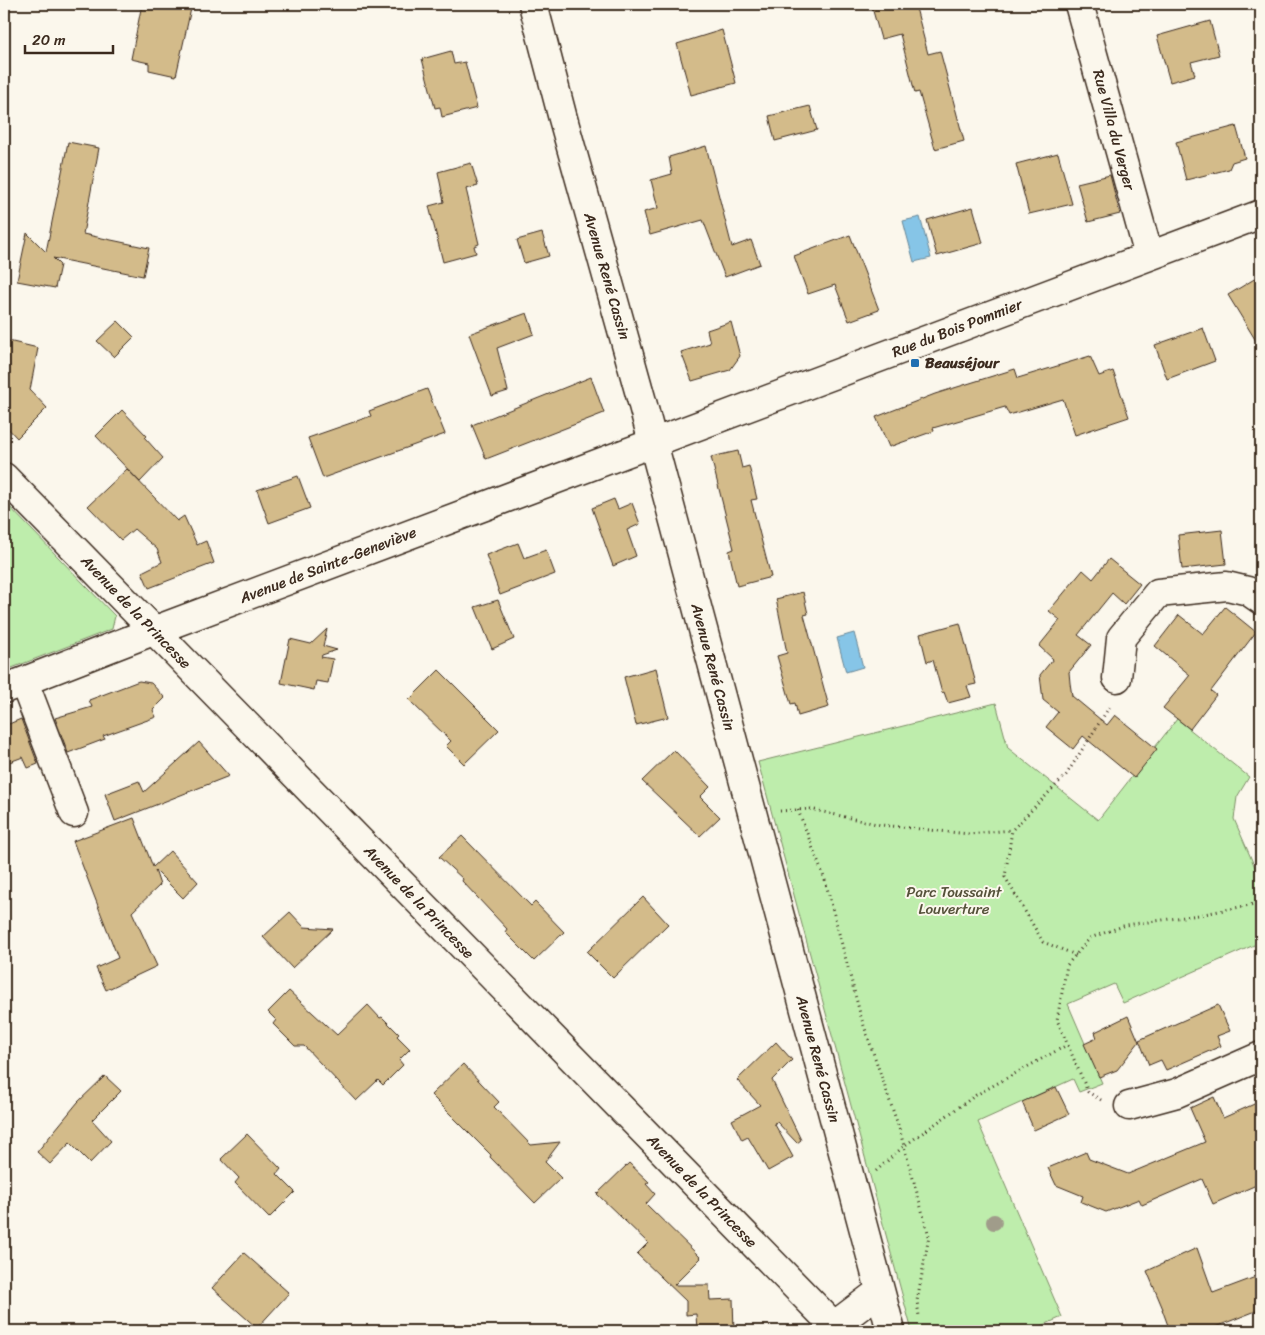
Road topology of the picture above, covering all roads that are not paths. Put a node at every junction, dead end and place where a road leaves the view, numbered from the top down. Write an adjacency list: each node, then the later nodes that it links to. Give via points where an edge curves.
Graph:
1 (533, 4): 5 (street, Avenue René Cassin)
2 (1079, 4): 4 (street, Rue Villa du Verger)
3 (1261, 214): 4 (street, Rue du Bois Pommier)
4 (1148, 256): 5 (street, Rue du Bois Pommier)
5 (653, 443): 8 (street, Avenue de Sainte-Geneviève); 14 (street, Avenue René Cassin)
6 (4, 477): 8 (street, Avenue de la Princesse)
7 (1261, 600): 9 (street, via 1248,591 1227,586 1158,593 1121,638)
8 (153, 631): 10 (street, Avenue de Sainte-Geneviève); 15 (street, Avenue de la Princesse)
9 (1117, 678)
10 (14, 685): 11 (street)
11 (74, 813)
12 (1261, 1056): 13 (street, via 1177,1093)
13 (1129, 1106)
14 (880, 1291): 15 (street); 16 (street, Avenue René Cassin)
15 (833, 1330)
16 (891, 1331)

